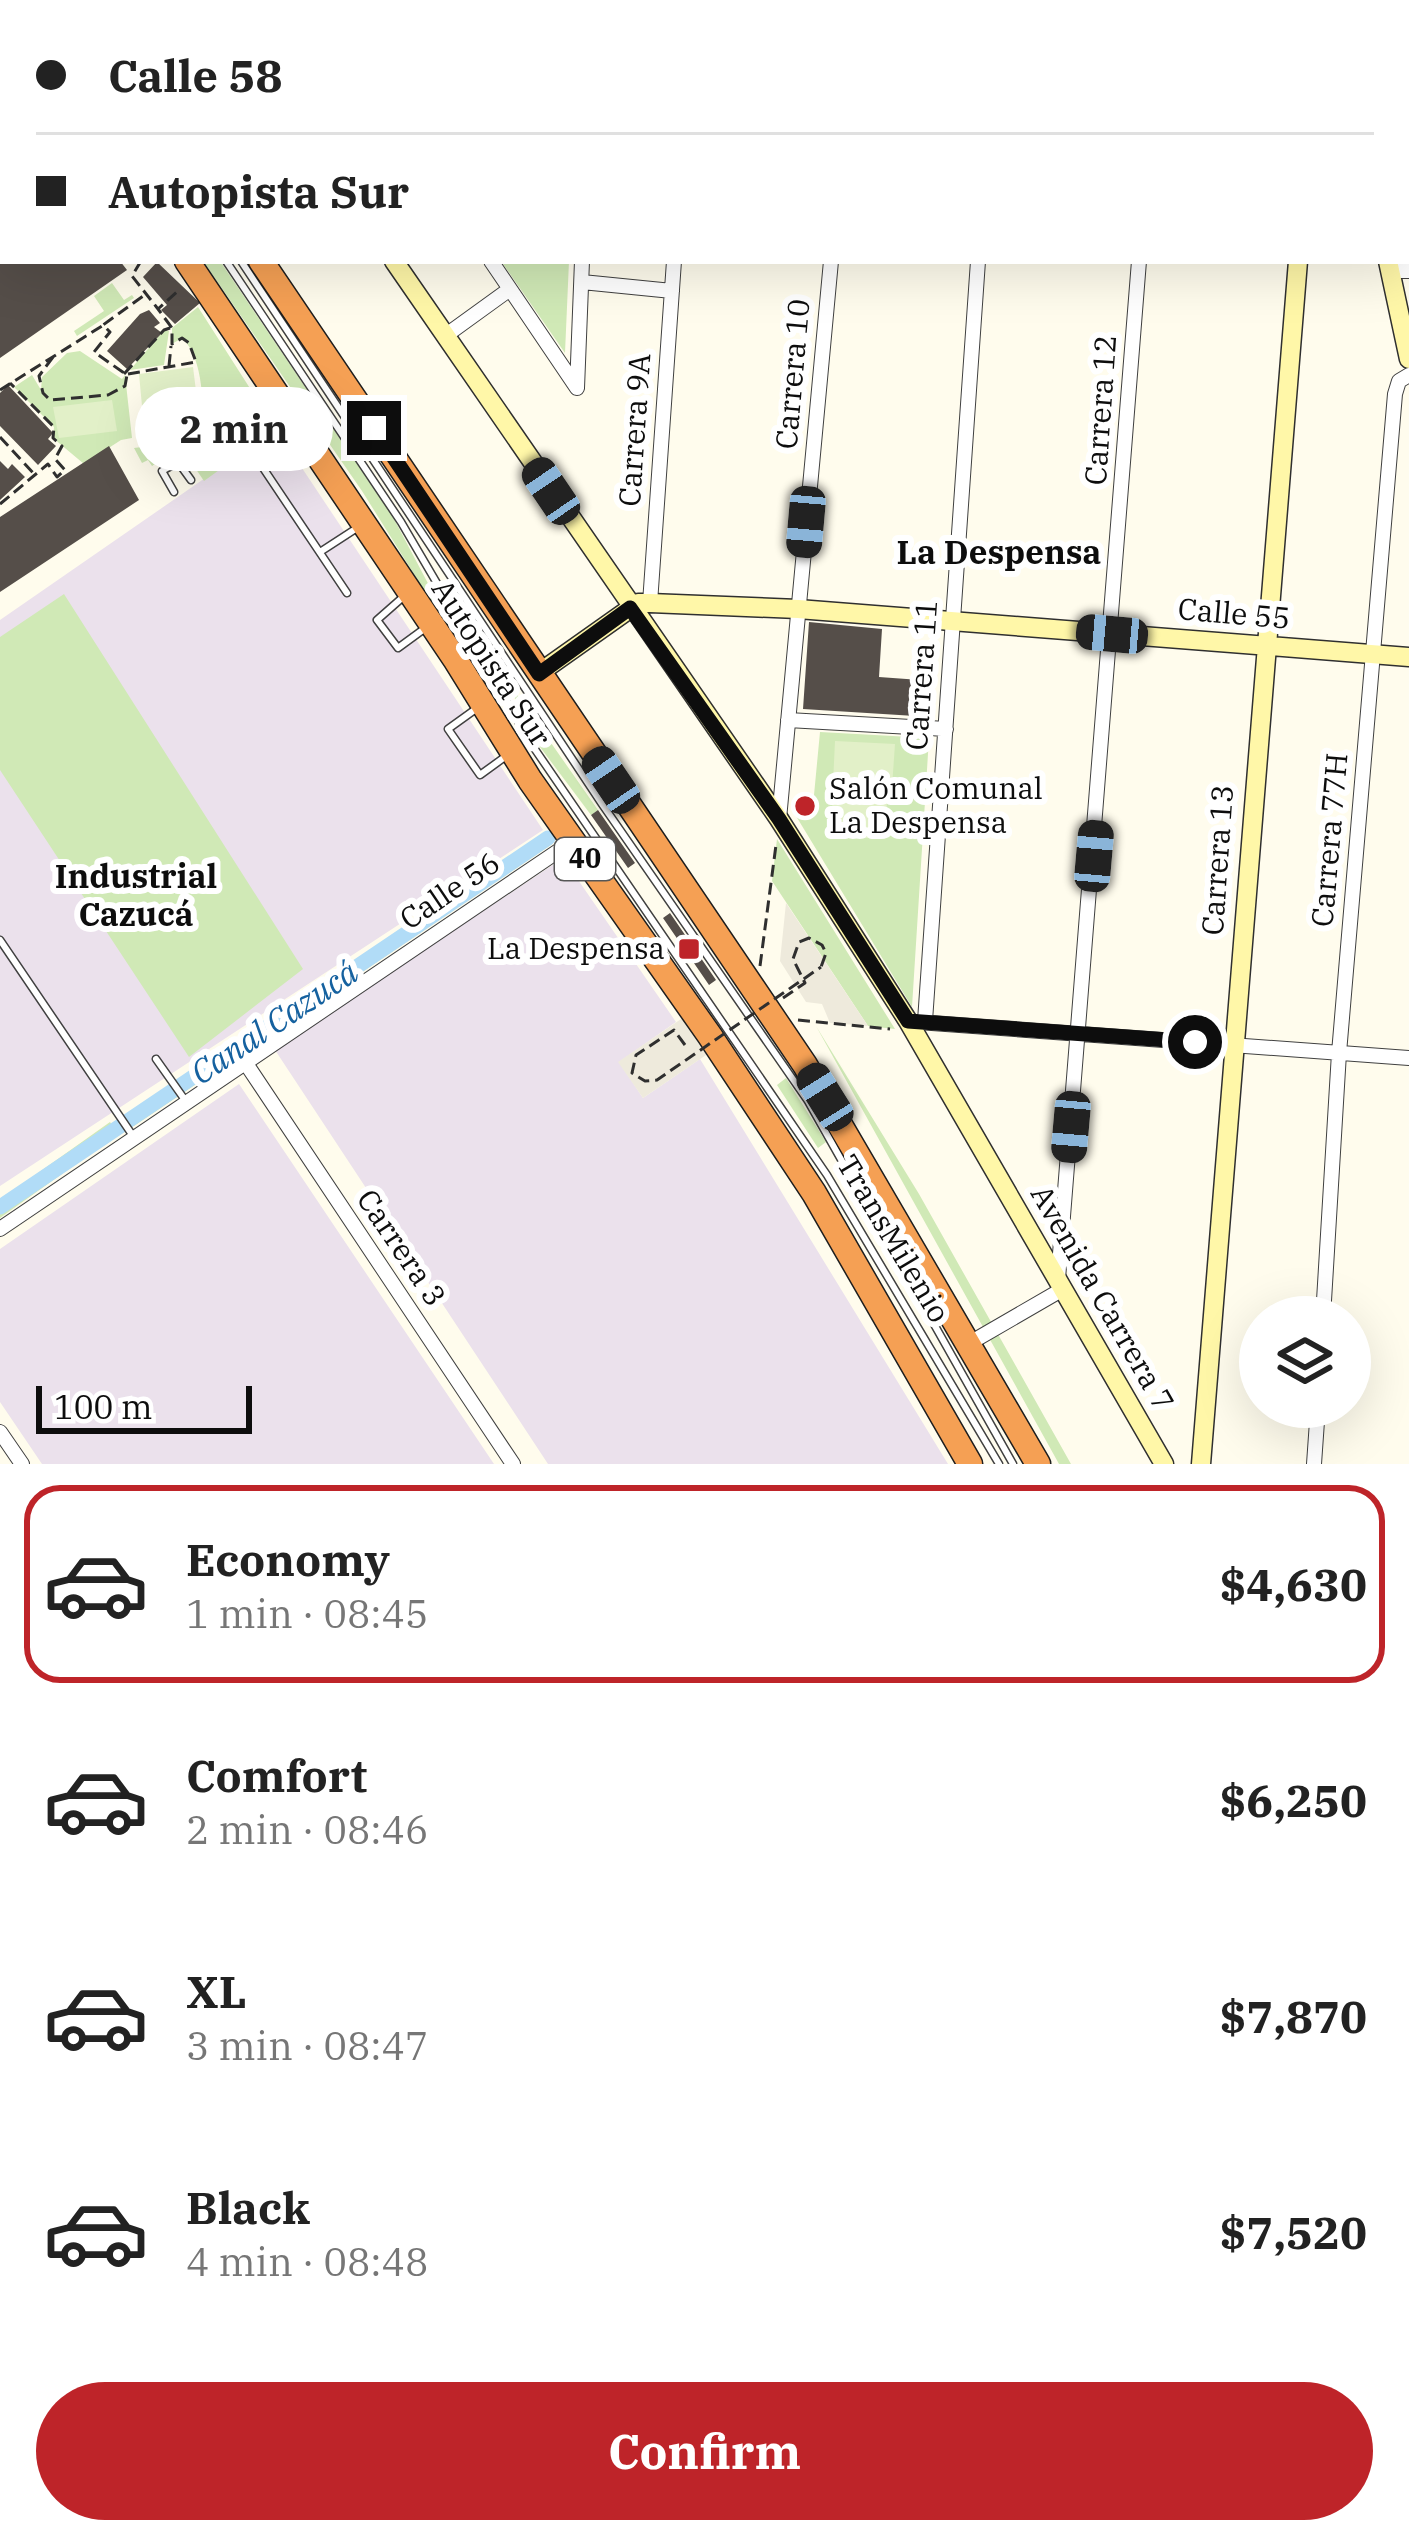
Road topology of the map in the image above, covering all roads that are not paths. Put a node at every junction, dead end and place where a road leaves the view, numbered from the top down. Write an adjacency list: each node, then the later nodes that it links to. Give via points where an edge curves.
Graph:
1 (189, 264): 20 (highway, Autopista Sur / 40)
2 (228, 264): 62 (lane, TransMilenio, via 401,522 532,745 827,1175)
3 (243, 264): 63 (lane, TransMilenio, via 808,1101)
4 (263, 264): 36 (highway, Autopista Sur / 40)
5 (396, 264): 17 (street, Avenida Carrera 7)
6 (493, 264): 15 (street)
7 (583, 264): 14 (street)
8 (674, 264): 16 (street, Carrera 9A)
9 (830, 264): 29 (street, Carrera 10)
10 (979, 264): 30 (street, Carrera 11)
11 (1139, 264): 32 (street, Carrera 12)
12 (1298, 264): 33 (street, Carrera 13)
13 (1395, 268): 18 (street)
14 (582, 282): 15 (street, via 577,388); 16 (street)
15 (510, 289): 17 (street)
16 (672, 291): 27 (street, Carrera 9A)
17 (445, 336): 28 (street, Avenida Carrera 7)
18 (1409, 359)
19 (1409, 375): 34 (street, Carrera 77H, via 1395,394)
20 (297, 424): 23 (highway, Autopista Sur / 40); 24 (lane, via 254,453)
21 (191, 480): 22 (lane, via 178,462 162,472)
22 (174, 491)
23 (364, 524): 24 (lane); 25 (highway, Autopista Sur / 40)
24 (320, 552): 26 (lane)
25 (410, 591): 31 (highway, Autopista Sur / 40); 31 (lane, via 377,620 398,648)
26 (347, 592)
27 (650, 602): 28 (street, Calle 55); 29 (street, Calle 55)
28 (630, 608): 36 (street, Calle 55); 41 (street, Avenida Carrera 7)
29 (798, 609): 30 (street, Calle 55); 38 (street, Carrera 10)
30 (953, 621): 32 (street, Calle 55); 39 (street, Carrera 11)
31 (431, 624): 37 (highway, Autopista Sur / 40)
32 (1112, 634): 33 (street, Calle 55); 45 (street, Carrera 12)
33 (1264, 646): 34 (street, Calle 55); 46 (street, Carrera 13)
34 (1372, 655): 35 (street, Calle 55); 47 (street, Carrera 77H)
35 (1409, 658)
36 (539, 674): 56 (highway, Autopista Sur / 40, via 844,1130)
37 (482, 704): 40 (highway, Autopista Sur / 40); 40 (lane, via 448,729 480,775)
38 (788, 720): 39 (street); 41 (street, Carrera 10)
39 (946, 729): 44 (street, Carrera 11)
40 (512, 752): 42 (highway, Autopista Sur / 40)
41 (779, 819): 44 (street, Avenida Carrera 7)
42 (573, 841): 50 (street, Calle 56); 61 (highway, Autopista Sur / 40, via 814,1193)
43 (0, 940): 52 (lane)
44 (916, 1024): 45 (street); 54 (street, Avenida Carrera 7)
45 (1078, 1033): 46 (street); 54 (street, Carrera 12)
46 (1233, 1045): 47 (street); 66 (street, Carrera 13)
47 (1339, 1053): 48 (street); 55 (street, Carrera 77H)
48 (1409, 1058)
49 (156, 1059): 51 (lane)
50 (244, 1062): 51 (street, Calle 56); 60 (street, Carrera 3)
51 (184, 1098): 52 (street, Calle 56)
52 (130, 1133): 53 (street, Calle 56)
53 (0, 1229)
54 (1060, 1285): 56 (street); 65 (street, Avenida Carrera 7)
55 (1324, 1296)
56 (968, 1344): 64 (highway, Autopista Sur / 40)
57 (1317, 1428): 67 (street)
58 (0, 1432): 59 (street)
59 (22, 1464)
60 (513, 1464)
61 (970, 1464)
62 (999, 1464)
63 (1013, 1464)
64 (1038, 1464)
65 (1164, 1464)
66 (1201, 1464)
67 (1314, 1464)

